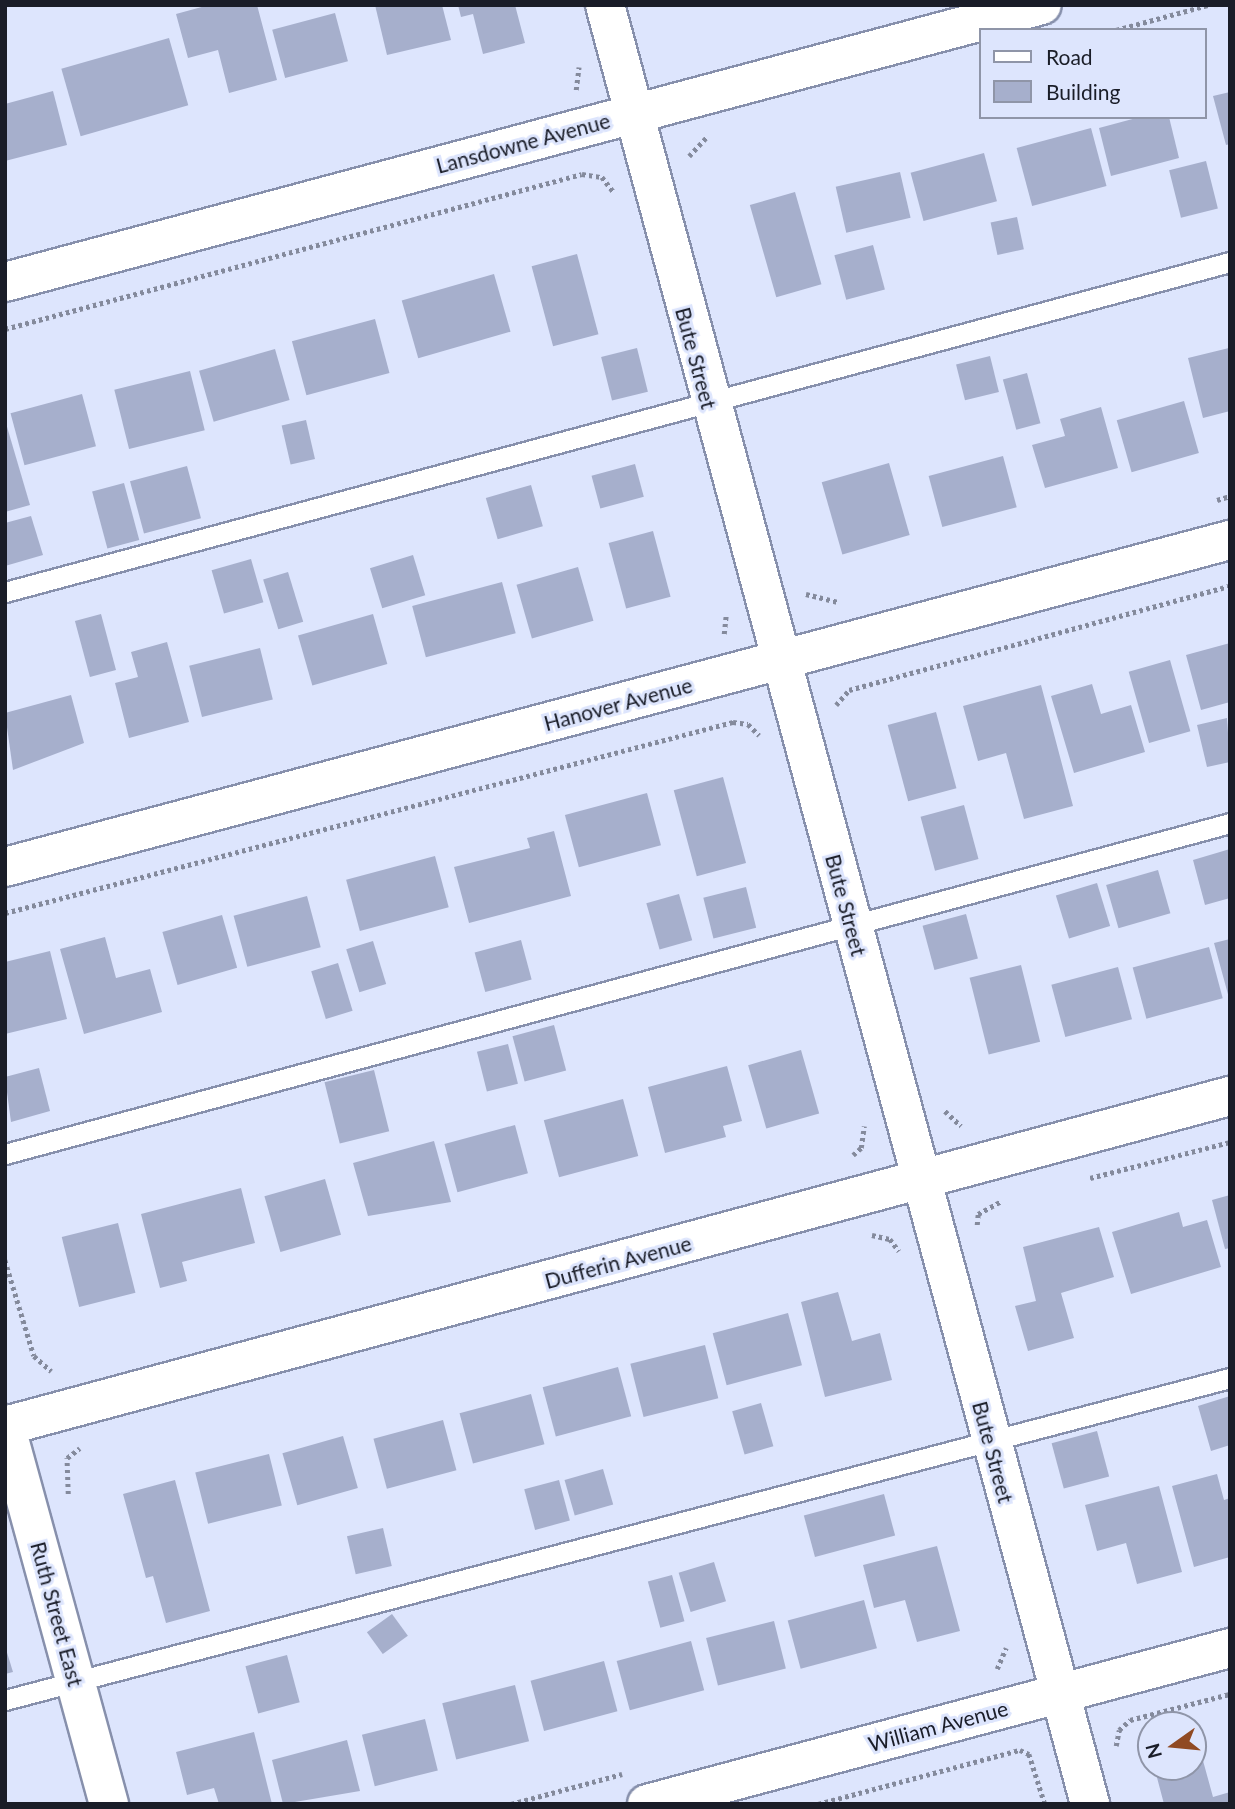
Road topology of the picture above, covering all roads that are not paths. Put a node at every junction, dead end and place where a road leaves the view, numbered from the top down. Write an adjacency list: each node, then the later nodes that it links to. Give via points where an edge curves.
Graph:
1 (605, 5): 3 (street, Bute Street)
2 (1042, 5): 3 (street, Lansdowne Avenue)
3 (633, 113): 5 (street, Lansdowne Avenue); 6 (street, Bute Street)
4 (1230, 262): 6 (lane)
5 (5, 282)
6 (707, 400): 8 (lane); 9 (street, Bute Street)
7 (1230, 540): 9 (street, Hanover Avenue)
8 (5, 592)
9 (778, 661): 11 (street, Hanover Avenue); 12 (street, Bute Street)
10 (1230, 823): 12 (lane)
11 (5, 867)
12 (851, 924): 14 (lane); 15 (street, Bute Street)
13 (1230, 1096): 15 (street, Dufferin Avenue)
14 (5, 1154)
15 (922, 1180): 17 (street, Dufferin Avenue); 18 (street, Bute Street)
16 (1230, 1378): 18 (lane)
17 (5, 1425): 20 (street, Ruth Street East)
18 (989, 1441): 20 (lane); 21 (street, Bute Street)
19 (1230, 1648): 21 (street, William Avenue)
20 (75, 1680): 22 (lane); 24 (street, Ruth Street East)
21 (1059, 1694): 23 (street, William Avenue); 25 (street, Bute Street)
22 (5, 1700)
23 (638, 1788)
24 (109, 1804)
25 (1090, 1804)

